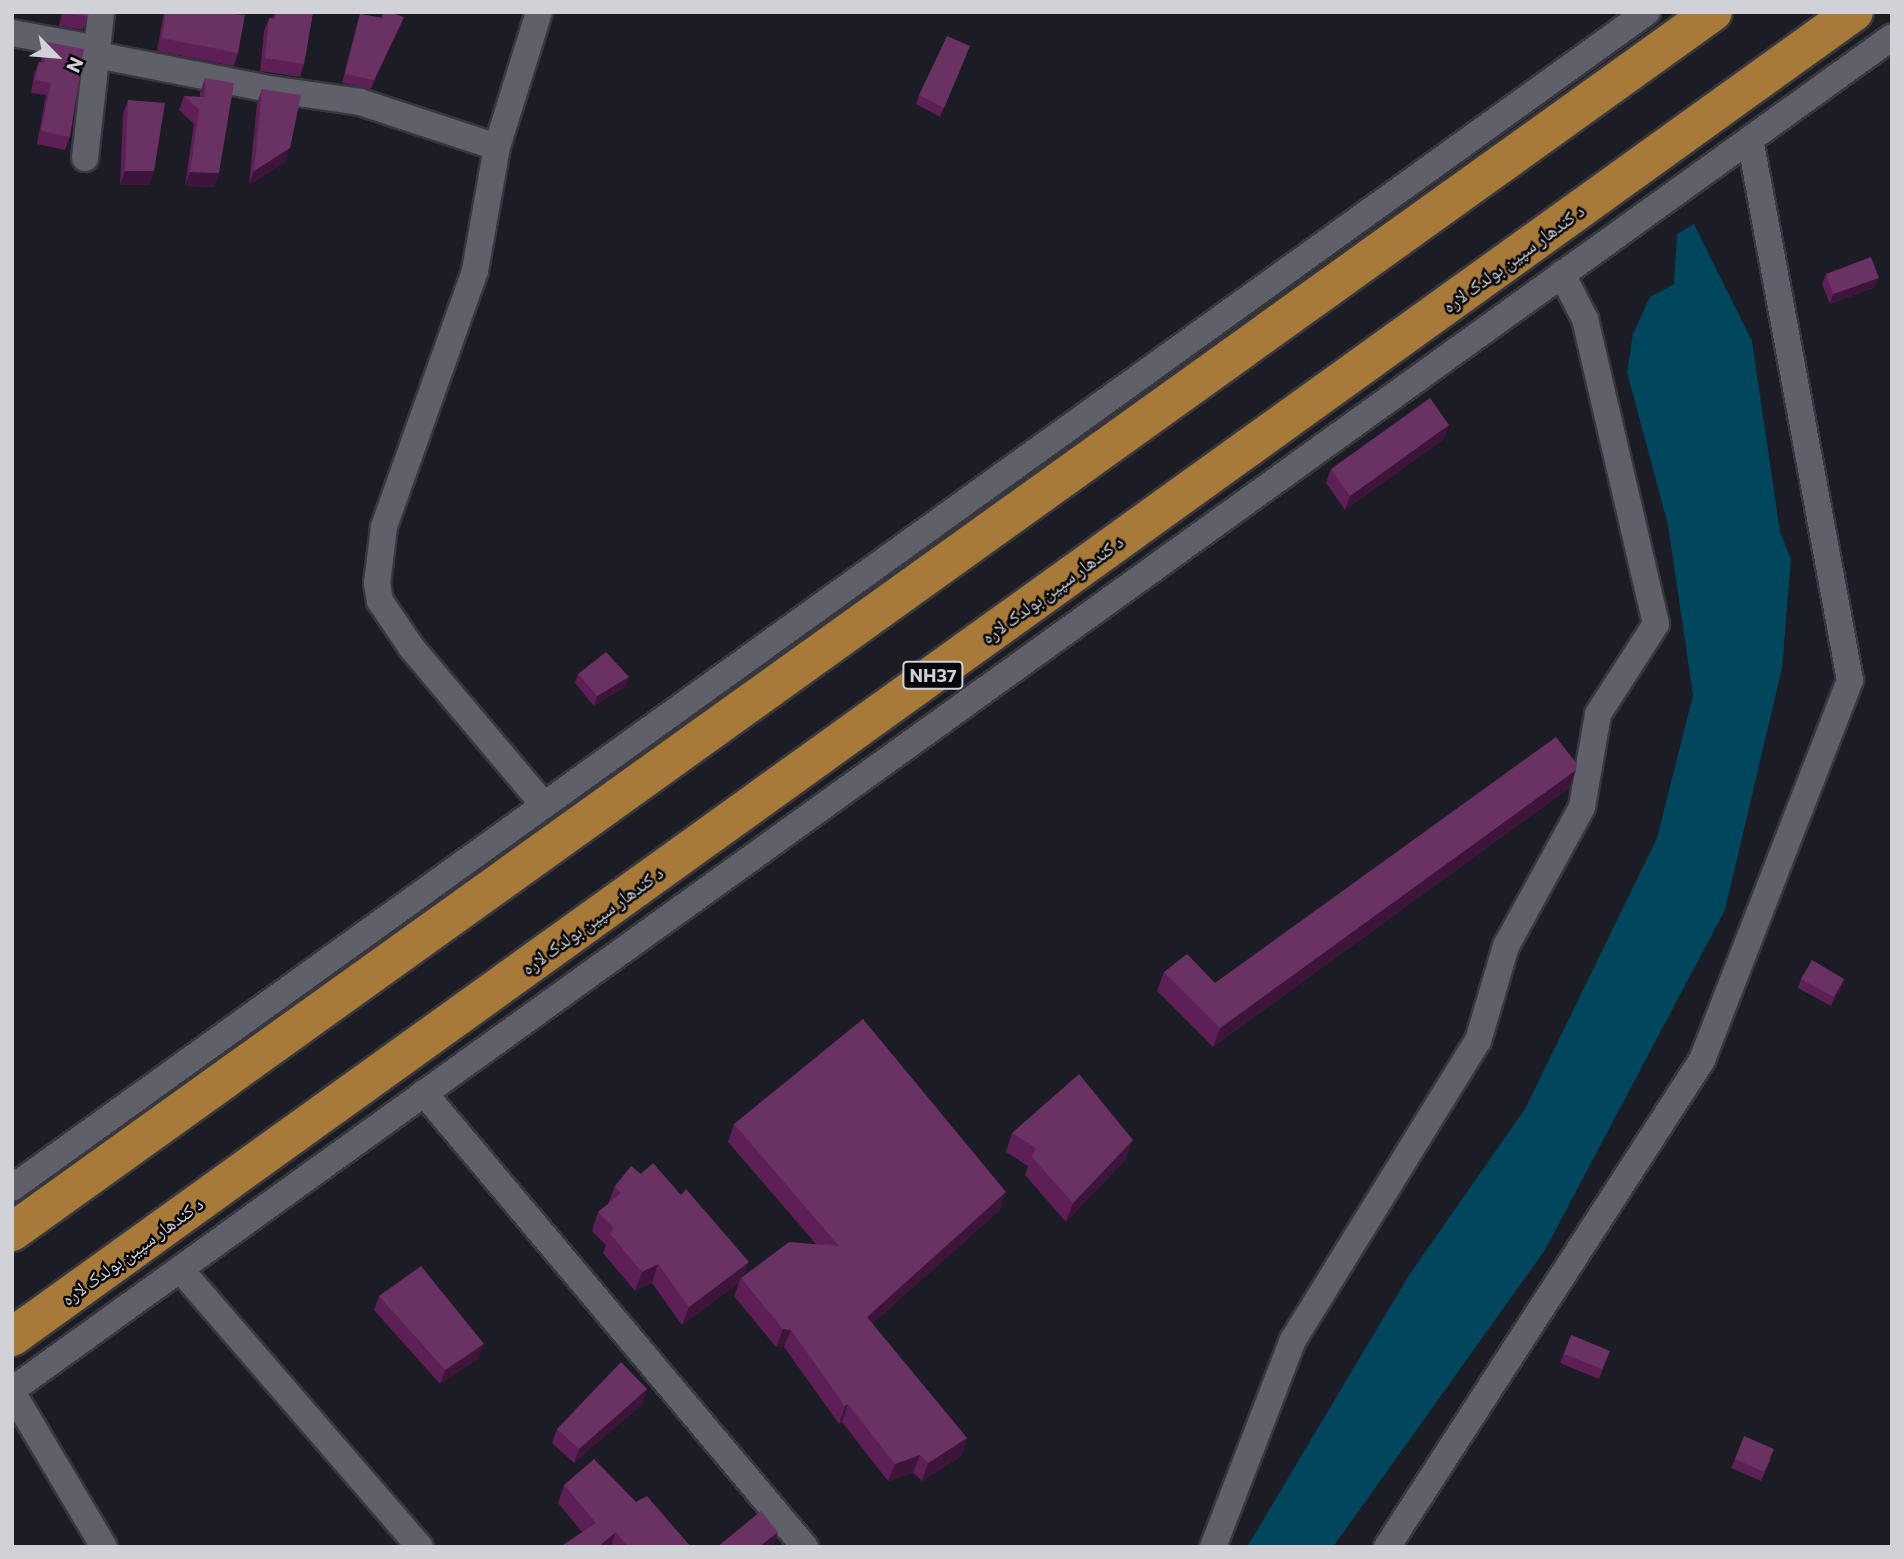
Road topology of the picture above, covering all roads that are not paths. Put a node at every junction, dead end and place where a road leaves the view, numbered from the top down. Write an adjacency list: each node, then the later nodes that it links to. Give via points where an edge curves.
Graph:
1 (101, 12): 8 (street)
2 (539, 12): 10 (street)
3 (1713, 12): 16 (highway)
4 (1854, 12): 18 (highway, د کندهار سپین بولدک لاره / NH37)
5 (1634, 16): 13 (street)
6 (12, 33): 8 (street)
7 (1892, 37): 9 (street)
8 (96, 51): 10 (street, via 263,89 360,102); 11 (street)
9 (1750, 139): 12 (street); 24 (street, via 1850,680 1702,1060)
10 (497, 147): 13 (street, via 475,271 384,527 377,583 380,601 411,647)
11 (85, 158)
12 (1562, 274): 14 (street); 23 (street, via 1585,319 1656,624 1598,714 1582,807 1506,946 1478,1041 1293,1340)
13 (544, 805): 15 (street)
14 (424, 1093): 17 (street); 22 (street)
15 (12, 1188)
16 (12, 1232)
17 (180, 1269): 19 (street); 21 (street)
18 (12, 1337)
19 (12, 1391): 20 (street)
20 (104, 1547)
21 (420, 1547)
22 (805, 1547)
23 (1213, 1547)
24 (1387, 1547)

